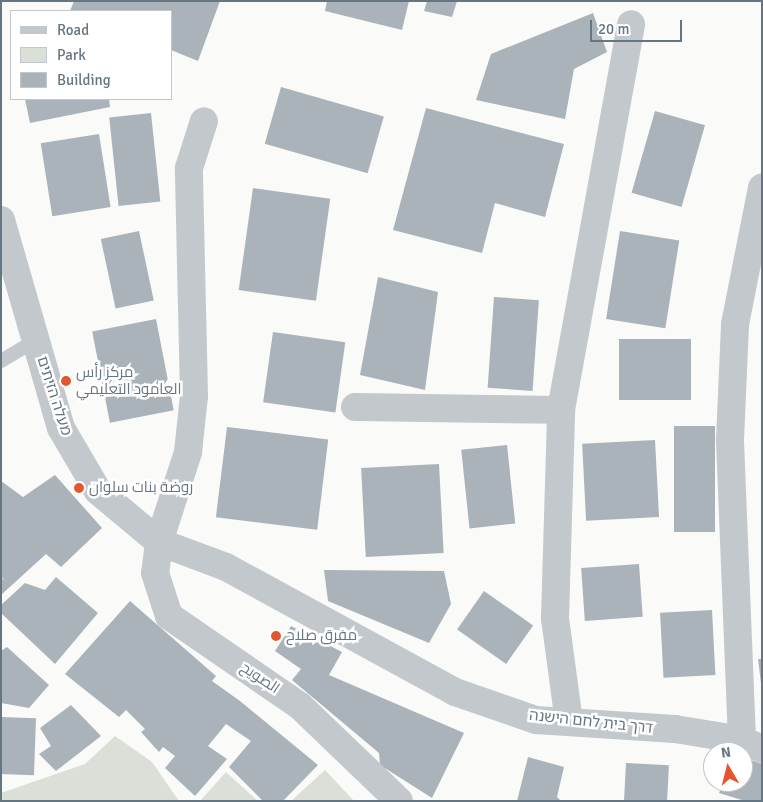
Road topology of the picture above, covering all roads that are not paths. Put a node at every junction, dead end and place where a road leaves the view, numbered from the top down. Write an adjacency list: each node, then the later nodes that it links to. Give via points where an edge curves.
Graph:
1 (631, 24): 9 (street)
2 (204, 122): 10 (street, الصويح, via 189,168 194,396 188,452)
3 (762, 188): 13 (street, via 735,324 730,440)
4 (1, 220): 5 (street, מעלה הזיתים)
5 (8, 266): 6 (street, מעלה הזיתים)
6 (36, 340): 7 (lane); 10 (street, מעלה הזיתים, via 61,428 78,462 98,491)
7 (1, 361)
8 (355, 407): 9 (street)
9 (561, 410): 11 (street, via 555,618)
10 (158, 542): 11 (street, דרך בית לחם הישנה, via 226,567 455,692 536,720); 14 (street, الصويح, via 155,573 169,616 300,706)
11 (569, 722): 12 (street, דרך בית לחם הישנה, via 675,729)
12 (742, 742)
13 (752, 742)
14 (399, 801)

